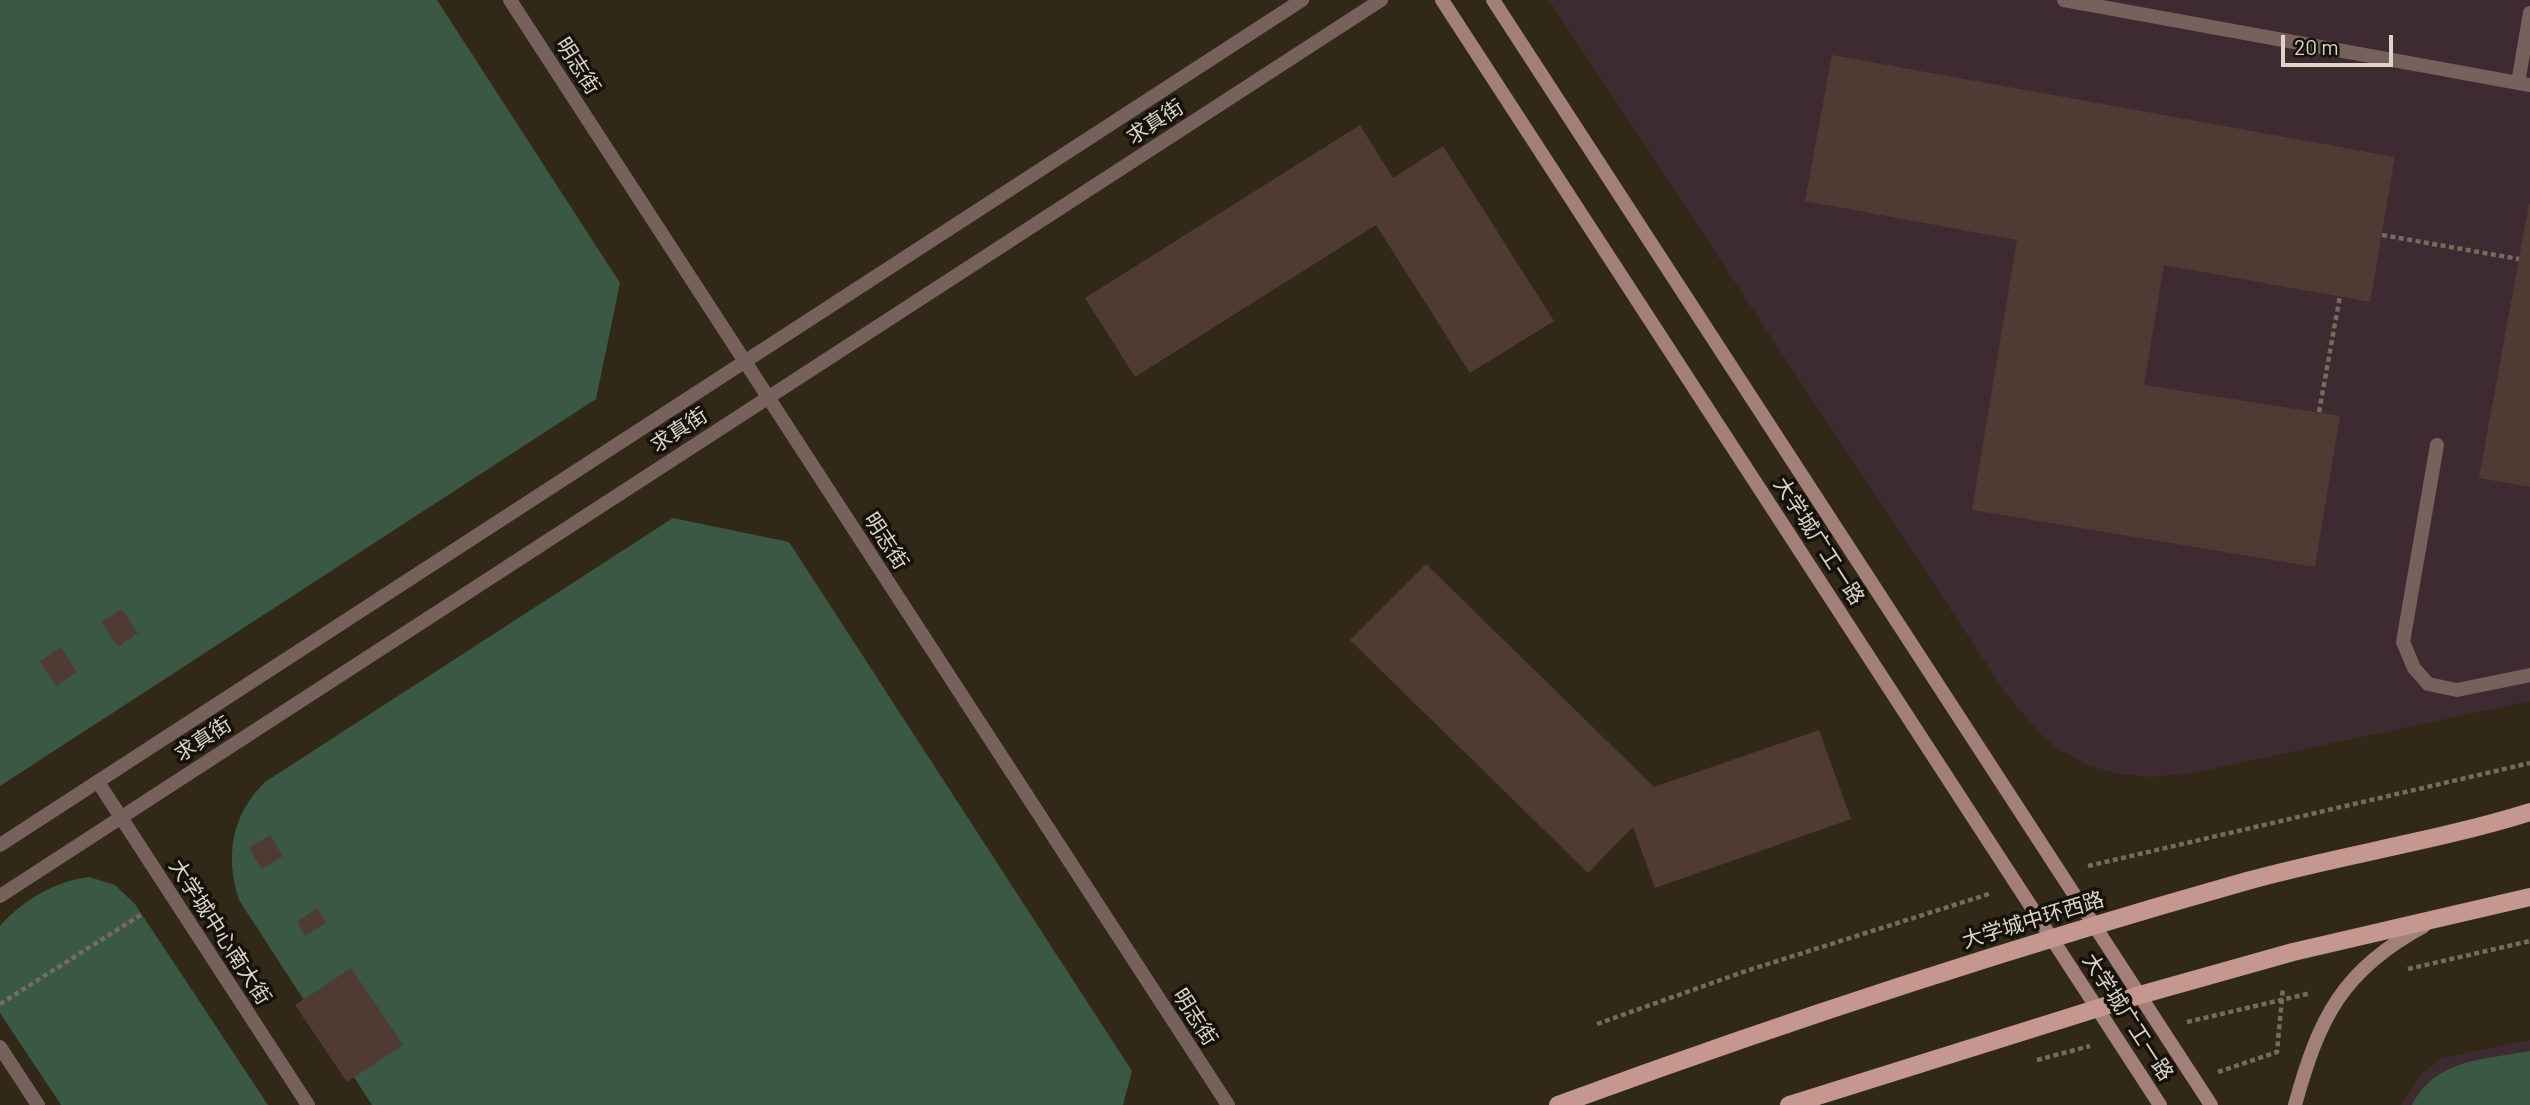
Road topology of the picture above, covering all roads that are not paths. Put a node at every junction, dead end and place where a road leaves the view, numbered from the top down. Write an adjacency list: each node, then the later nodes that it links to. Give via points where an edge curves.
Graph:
1 (510, 0): 9 (street, 明志街)
2 (1302, 0): 9 (street, 求真街)
3 (1381, 0): 10 (street, 求真街)
4 (1442, 0): 21 (main road, 大学城广工一路)
5 (1493, 0): 20 (main road, 大学城广工一路)
6 (2064, 0): 8 (street)
7 (2530, 13): 8 (street)
8 (2524, 84)
9 (746, 362): 10 (street, 明志街); 13 (street, 求真街)
10 (768, 398): 15 (street, 求真街); 27 (street, 明志街)
11 (2437, 444): 12 (street, via 2403,642 2414,668 2428,684 2457,690)
12 (2530, 675)
13 (98, 782): 15 (street, 大学城中心南大街); 16 (street, 求真街)
14 (2530, 812): 20 (main road, 大学城中环西路, via 2414,844 2251,880)
15 (121, 817): 17 (street, 求真街); 26 (street, 大学城中心南大街)
16 (0, 845)
17 (0, 897)
18 (2530, 897): 19 (main road)
19 (2432, 922): 22 (main road, via 2293,952); 32 (main road, via 2388,945 2343,991 2318,1037)
20 (2094, 925): 21 (main road, 大学城中环西路); 22 (main road, 大学城广工一路)
21 (2051, 938): 23 (main road, 大学城广工一路); 28 (main road, 大学城中环西路, via 1785,1022)
22 (2140, 995): 23 (main road); 31 (main road, 大学城广工一路)
23 (2096, 1007): 29 (main road); 30 (main road, 大学城广工一路)
24 (0, 1047): 25 (street)
25 (38, 1105)
26 (308, 1105)
27 (1228, 1105)
28 (1558, 1105)
29 (1789, 1105)
30 (2160, 1105)
31 (2211, 1105)
32 (2295, 1105)

